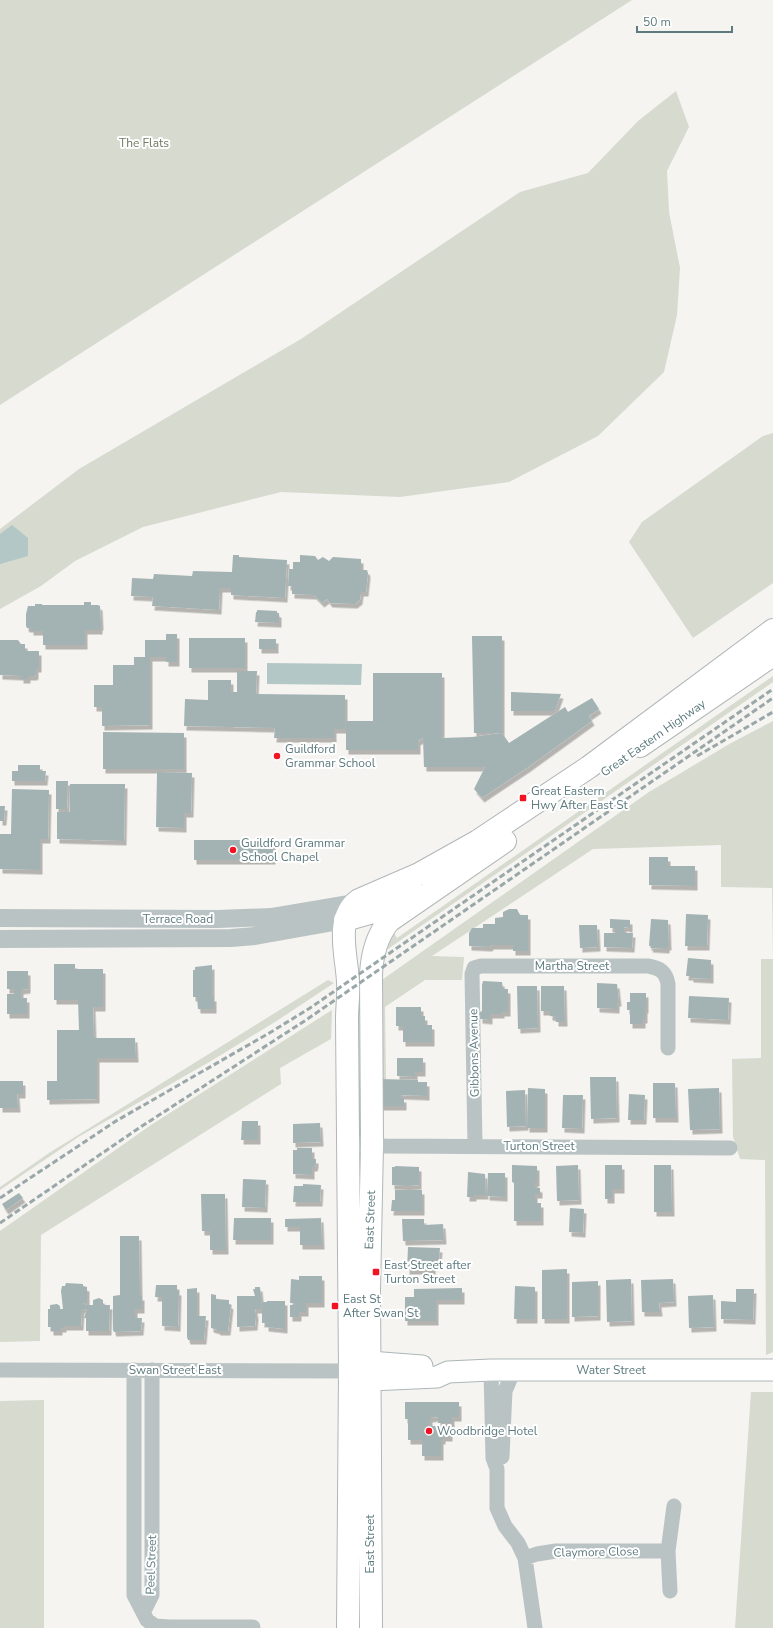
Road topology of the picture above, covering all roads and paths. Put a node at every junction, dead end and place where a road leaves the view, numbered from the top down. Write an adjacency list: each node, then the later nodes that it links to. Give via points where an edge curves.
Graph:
1 (773, 630): 4 (highway, Great Eastern Highway, via 589,767 478,841 436,866 366,896)
2 (773, 655): 3 (highway, Great Eastern Highway)
3 (435, 889): 4 (highway, via 414,890 370,913); 10 (highway, East Street, via 389,921 373,951)
4 (350, 912): 5 (street, Terrace Road, via 218,919); 6 (street, Terrace Road, via 255,936 231,938); 9 (highway, East Street, via 344,938 348,982)
5 (0, 918)
6 (0, 939)
7 (481, 966): 8 (street, Martha Street, via 657,967 667,977 668,984); 11 (street, Gibbons Avenue, via 474,968 472,974)
8 (668, 1048)
9 (348, 1144): 10 (street, Turton Street); 19 (highway, East Street)
10 (372, 1145): 11 (street, Turton Street); 19 (highway, East Street, via 369,1290)
11 (475, 1146): 12 (street, Turton Street)
12 (730, 1148)
13 (0, 1370): 14 (street, Swan Street East)
14 (134, 1370): 15 (street, Swan Street East); 25 (street, Peel Street, via 134,1595)
15 (152, 1370): 19 (street, Swan Street East); 25 (street, Peel Street, via 152,1595)
16 (490, 1370): 17 (main road, Water Street); 19 (main road, Water Street, via 448,1372 437,1367); 20 (street, via 493,1458)
17 (514, 1370): 18 (main road, Water Street); 20 (street, via 505,1391 503,1456)
18 (773, 1370)
19 (363, 1371): 27 (highway, East Street); 28 (highway, East Street)
20 (497, 1469): 23 (street, via 497,1508)
21 (674, 1506): 22 (street)
22 (668, 1551): 23 (street, Claymore Close, via 556,1551); 24 (street)
23 (525, 1558): 29 (street)
24 (670, 1591)
25 (144, 1610): 26 (street, via 147,1620 155,1626)
26 (253, 1627)
27 (348, 1628)
28 (370, 1628)
29 (535, 1628)

